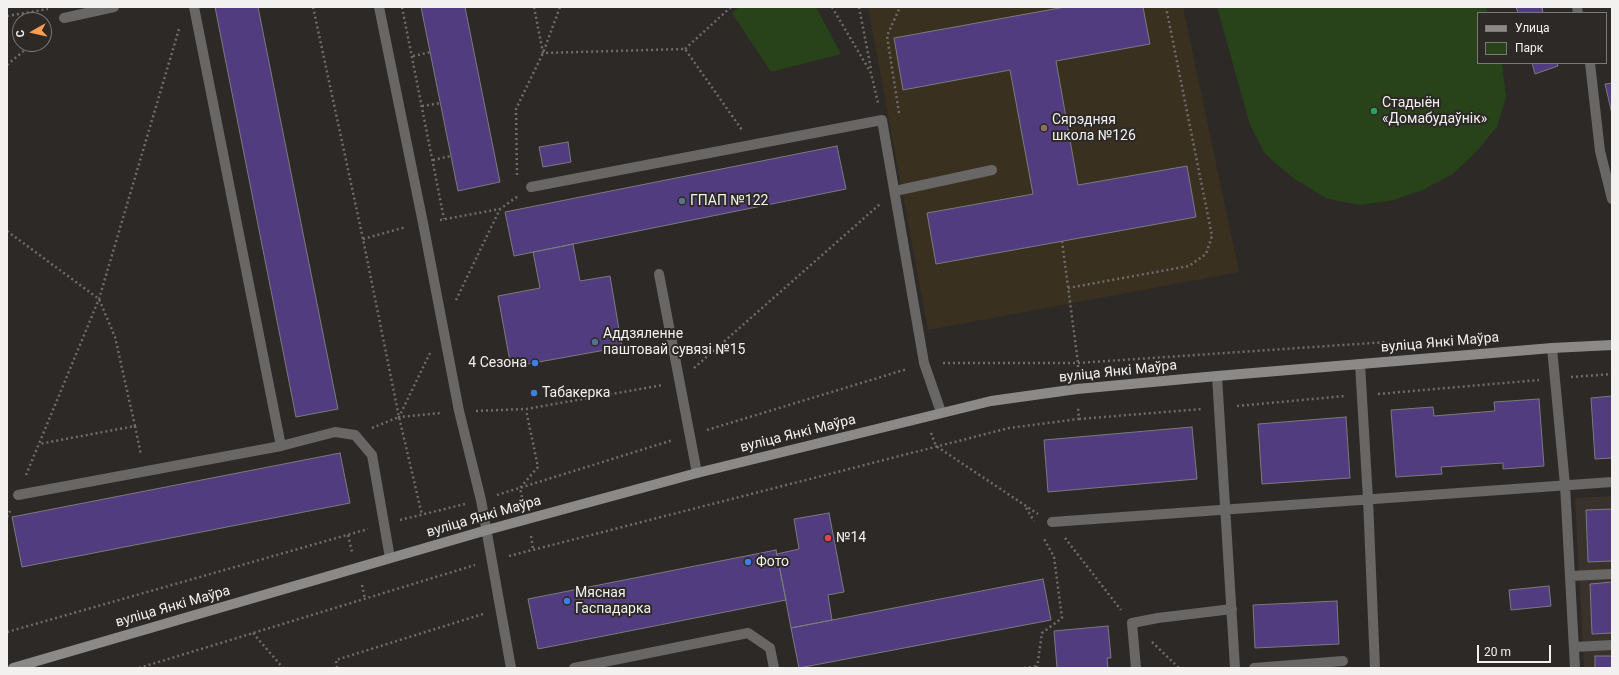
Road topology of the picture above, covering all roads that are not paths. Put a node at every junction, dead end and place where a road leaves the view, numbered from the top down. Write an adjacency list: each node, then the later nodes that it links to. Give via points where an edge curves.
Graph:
1 (114, 7): 4 (lane)
2 (194, 7): 16 (lane)
3 (379, 7): 24 (lane, via 460,411)
4 (64, 18)
5 (1590, 64): 9 (lane, via 1600,151)
6 (992, 170): 8 (lane)
7 (531, 187): 8 (lane, via 882,120)
8 (894, 191): 15 (lane, via 924,363)
9 (1612, 200)
10 (659, 274): 17 (lane)
11 (1612, 345): 12 (street, вуліца Янкі Маўра)
12 (1552, 348): 13 (street, вуліца Янкі Маўра); 19 (lane)
13 (1360, 364): 14 (street, вуліца Янкі Маўра); 21 (lane)
14 (1217, 376): 15 (street, вуліца Янкі Маўра, via 1070,390 991,401); 22 (lane)
15 (941, 412): 17 (street, вуліца Янкі Маўра)
16 (281, 446): 20 (lane); 25 (lane, via 335,432 356,435 372,455)
17 (697, 473): 24 (street, вуліца Янкі Маўра)
18 (1612, 482): 19 (lane)
19 (1565, 485): 21 (lane); 27 (lane)
20 (18, 495)
21 (1368, 499): 22 (lane); 39 (lane)
22 (1226, 509): 23 (lane); 28 (lane)
23 (1052, 522)
24 (487, 530): 25 (street, вуліца Янкі Маўра); 33 (lane)
25 (390, 558): 32 (street, вуліца Янкі Маўра)
26 (1612, 574): 27 (lane)
27 (1570, 576): 30 (lane)
28 (1232, 609): 36 (lane, via 1158,618 1132,624); 37 (lane)
29 (1612, 645): 30 (lane)
30 (1574, 647): 40 (lane)
31 (1343, 661): 38 (lane)
32 (13, 668)
33 (511, 668)
34 (574, 668): 35 (lane, via 748,633 770,648)
35 (774, 668)
36 (1136, 668)
37 (1235, 668)
38 (1254, 668)
39 (1375, 668)
40 (1575, 668)

